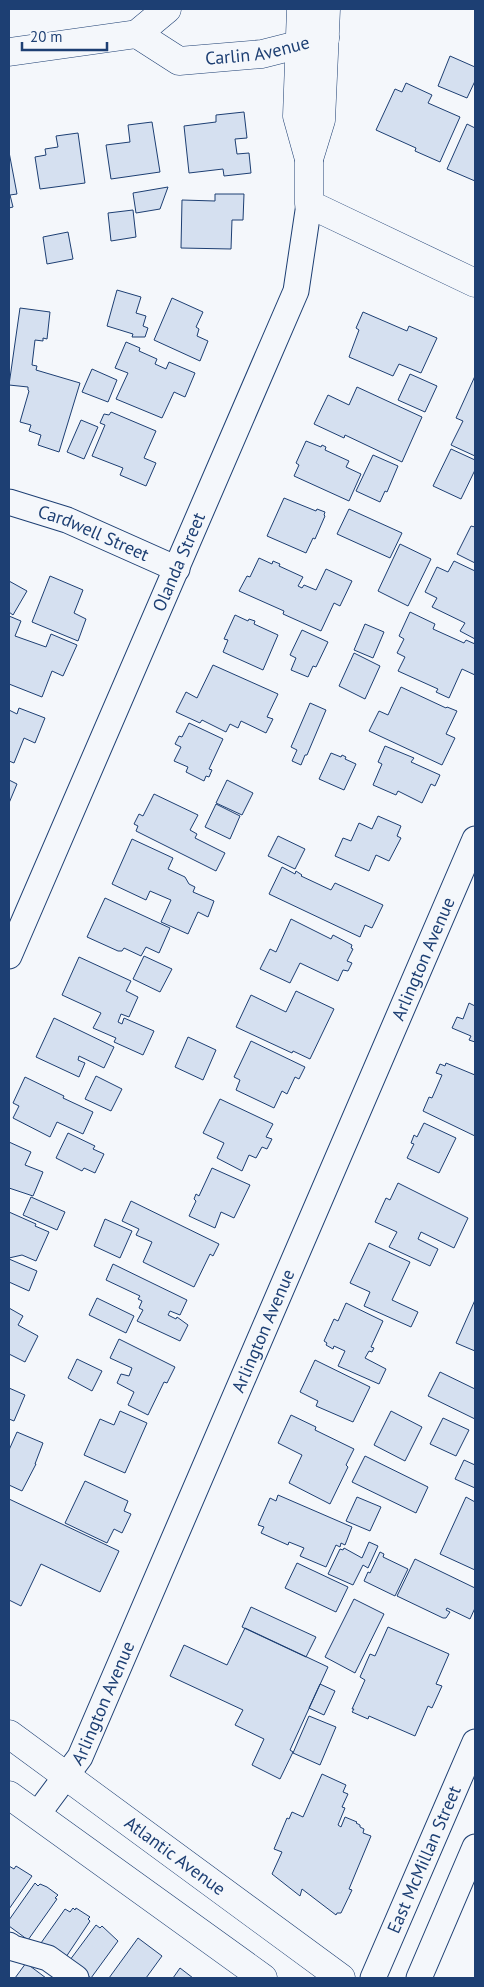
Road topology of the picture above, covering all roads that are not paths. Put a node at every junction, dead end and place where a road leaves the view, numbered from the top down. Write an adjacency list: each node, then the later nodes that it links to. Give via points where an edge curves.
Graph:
1 (168, 9): 4 (street)
2 (301, 9): 5 (street, Olanda Street)
3 (326, 9): 5 (street, Olanda Street)
4 (138, 34): 5 (street, Carlin Avenue, via 179,61 262,54); 6 (street)
5 (312, 41): 7 (street, Olanda Street, via 297,116 309,160)
6 (9, 52)
7 (309, 204): 8 (street); 10 (street, Olanda Street, via 296,291)
8 (475, 283)
9 (9, 502): 10 (street, Cardwell Street, via 67,520)
10 (176, 569): 12 (street, Olanda Street)
11 (475, 838): 15 (street, Arlington Avenue, via 80,1757)
12 (9, 956)
13 (9, 1734): 15 (street, Atlantic Avenue)
14 (475, 1742): 23 (street, East McMillan Street)
15 (66, 1776): 17 (street, Arlington Avenue); 22 (street, Atlantic Avenue)
16 (9, 1794): 17 (street)
17 (38, 1816): 21 (street)
18 (475, 1847): 24 (street)
19 (9, 1945): 20 (street, via 48,1958)
20 (76, 1978)
21 (263, 1978)
22 (341, 1978)
23 (373, 1978)
24 (419, 1978)

